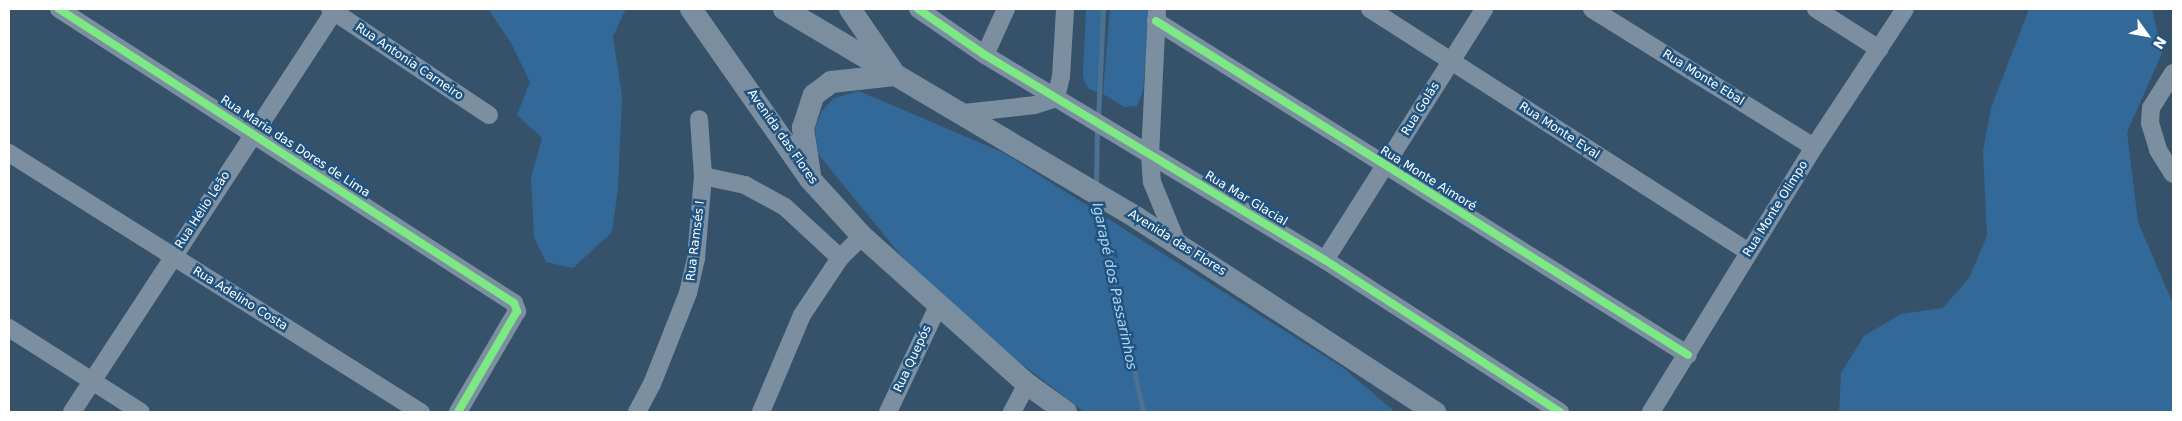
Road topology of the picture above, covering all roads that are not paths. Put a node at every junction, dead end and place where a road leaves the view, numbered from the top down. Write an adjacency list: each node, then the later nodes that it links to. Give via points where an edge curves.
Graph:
1 (59, 9): 24 (street, Rua Maria das Dores de Lima)
2 (690, 9): 31 (main road, Avenida das Flores)
3 (784, 9): 19 (main road, Avenida das Flores)
4 (850, 9): 19 (main road)
5 (918, 9): 16 (street, Rua Mar Glacial)
6 (1006, 9): 16 (street)
7 (1065, 9): 20 (street, via 1061,77)
8 (1370, 9): 17 (street, Rua Monte Eval)
9 (1484, 9): 17 (street, Rua Golãs)
10 (1592, 9): 25 (street, Rua Monte Ebal)
11 (1816, 9): 15 (street)
12 (1905, 9): 15 (street, Rua Monte Olimpo)
13 (333, 10): 22 (street, Rua Antonia Carneiro); 24 (street, Rua Hélio Leão)
14 (1157, 15): 27 (street); 28 (street, Rua Monte Aimoré)
15 (1879, 49): 25 (street, Rua Monte Olimpo)
16 (985, 55): 20 (street, Rua Mar Glacial)
17 (1450, 61): 28 (street, Rua Golãs); 34 (street, Rua Monte Eval)
18 (2173, 73): 29 (street, via 2151,108 2150,123 2158,150)
19 (895, 74): 21 (main road, Avenida das Flores); 31 (main road, via 831,82 814,95 803,128)
20 (1056, 98): 21 (street, via 1035,104); 27 (street, Rua Mar Glacial)
21 (964, 113): 33 (main road, Avenida das Flores)
22 (489, 115)
23 (699, 119): 30 (street, Rua Ramsés I)
24 (253, 132): 35 (street, Rua Hélio Leão); 46 (street, Rua Maria das Dores de Lima, via 517,307)
25 (1814, 147): 34 (street, Rua Monte Olimpo)
26 (9, 153): 35 (street, Rua Adelino Costa)
27 (1150, 155): 33 (street, via 1152,182); 37 (street, Rua Mar Glacial)
28 (1386, 166): 37 (street, Rua Golãs); 40 (street, Rua Monte Aimoré)
29 (2173, 174)
30 (703, 176): 36 (street, via 745,185 785,207); 47 (street, Rua Ramsés I, via 696,258 688,293)
31 (810, 179): 32 (main road, Avenida das Flores)
32 (862, 236): 36 (street); 38 (main road, Avenida das Flores)
33 (1177, 243): 52 (main road, Avenida das Flores)
34 (1749, 252): 40 (street, Rua Monte Olimpo)
35 (172, 257): 41 (street, Rua Hélio Leão); 45 (street, Rua Adelino Costa)
36 (840, 258): 48 (street, via 802,315)
37 (1325, 260): 53 (street, Rua Mar Glacial)
38 (938, 306): 42 (main road, Avenida das Flores); 49 (street, Rua Quepós)
39 (9, 328): 41 (street)
40 (1688, 355): 54 (street, Rua Monte Olimpo)
41 (92, 381): 43 (street, Rua Hélio Leão); 44 (street)
42 (1027, 384): 50 (street); 51 (main road, Avenida das Flores)
43 (72, 412)
44 (141, 412)
45 (421, 412)
46 (458, 412)
47 (638, 412)
48 (761, 412)
49 (888, 412)
50 (1012, 412)
51 (1066, 412)
52 (1435, 412)
53 (1560, 412)
54 (1650, 412)

